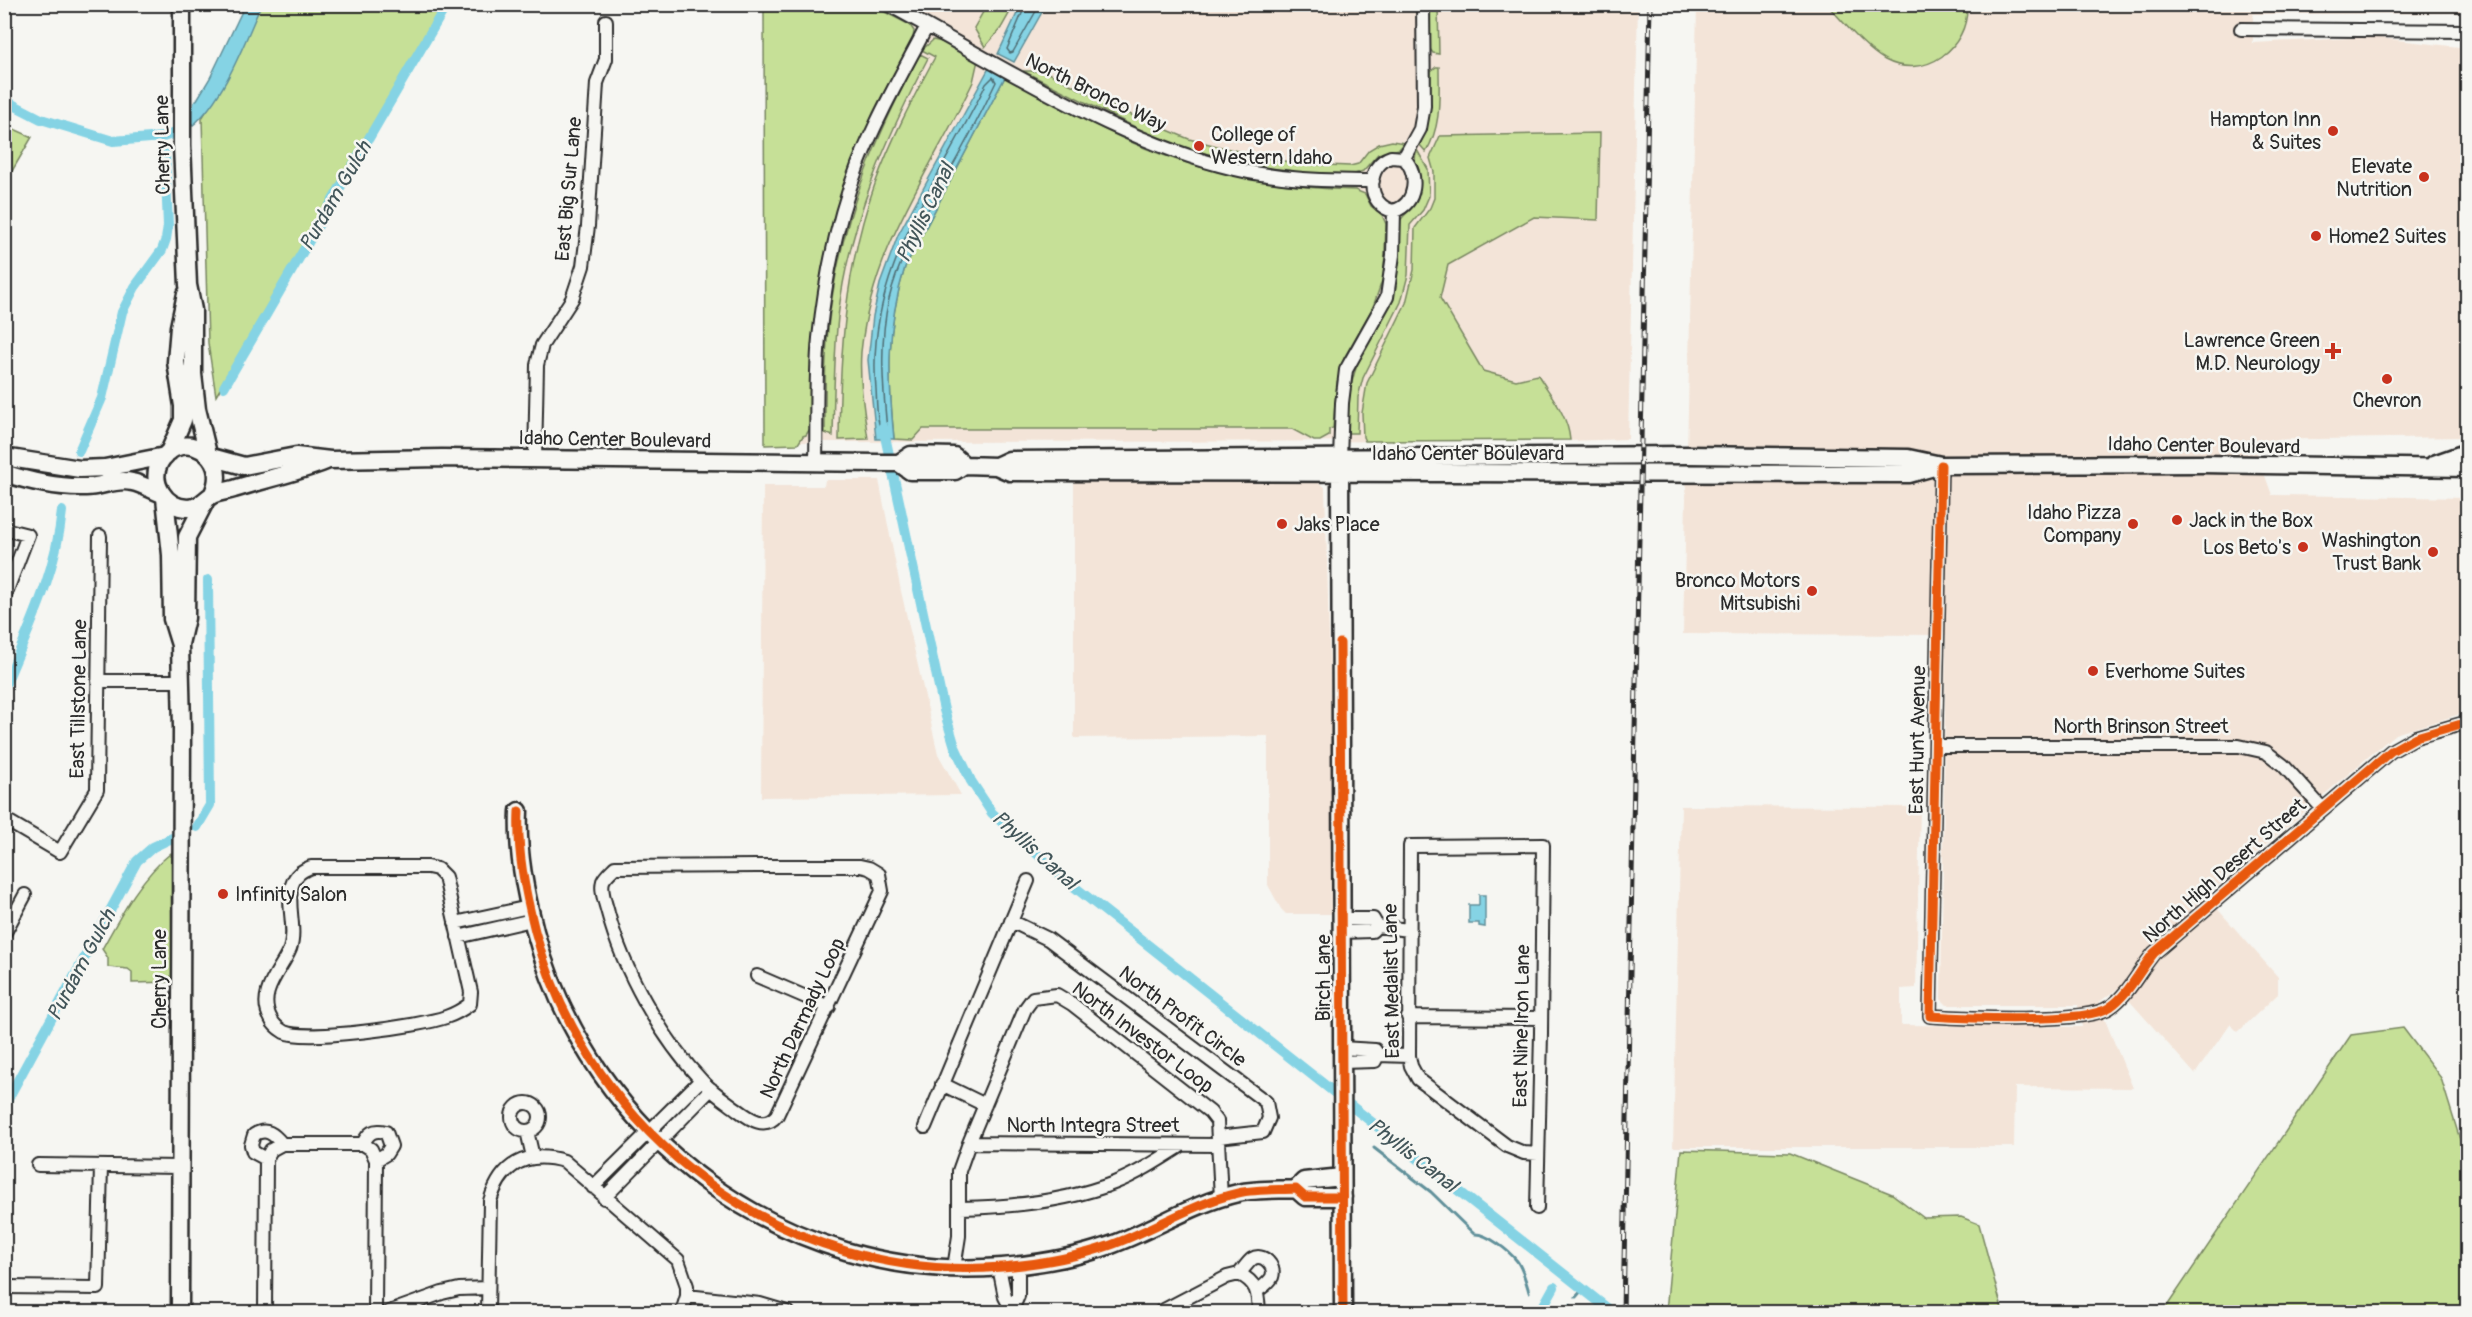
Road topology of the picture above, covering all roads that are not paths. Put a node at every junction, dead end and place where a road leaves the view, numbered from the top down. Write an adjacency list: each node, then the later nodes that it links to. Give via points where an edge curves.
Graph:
1 (182, 4): 11 (main road, Cherry Lane)
2 (887, 4): 5 (street, North Bronco Way)
3 (1423, 4): 8 (street, via 1424,106 1420,129)
4 (606, 21): 16 (street, East Big Sur Lane, via 606,59 597,83 583,266 572,299 542,345 537,365)
5 (927, 26): 9 (street, North Bronco Way, via 1136,136 1220,166 1311,180); 18 (street, via 878,118 841,217 819,339)
6 (2241, 29): 7 (street)
7 (2468, 31)
8 (1404, 158): 9 (street, via 1383,159); 10 (street, via 1413,174 1412,194 1404,206)
9 (1372, 181): 10 (street, via 1376,199)
10 (1394, 211): 20 (street, via 1387,297 1346,370)
11 (188, 285): 13 (main road, Cherry Lane, via 176,362 183,420); 14 (main road, Cherry Lane, via 193,310 197,409)
12 (2468, 452): 21 (main road)
13 (167, 454): 14 (main road, via 183,446 194,446); 15 (main road, via 105,468 80,469); 24 (main road, via 157,475)
14 (210, 456): 17 (main road, Idaho Center Boulevard, via 244,466 296,456); 25 (main road, via 218,477)
15 (4, 457)
16 (535, 459): 17 (main road, Idaho Center Boulevard); 18 (main road, Idaho Center Boulevard)
17 (330, 460): 25 (main road, Idaho Center Boulevard)
18 (816, 462): 20 (main road, Idaho Center Boulevard, via 899,464 910,471 955,471 964,465 996,466 1009,460)
19 (1941, 465): 20 (main road, Idaho Center Boulevard, via 1908,458 1792,456); 21 (main road, Idaho Center Boulevard); 33 (street, East Hunt Avenue)
20 (1340, 466): 43 (main road, Birch Lane)
21 (2424, 468): 22 (main road, Idaho Center Boulevard)
22 (2468, 468)
23 (4, 473): 24 (main road, via 38,484 84,487 131,482)
24 (163, 496): 25 (main road, via 187,508); 29 (main road, Cherry Lane, via 171,555 172,619)
25 (208, 499): 29 (main road, Cherry Lane, via 187,537 186,618)
26 (4, 529): 28 (street, via 28,535)
27 (100, 536): 30 (street, East Tillstone Lane)
28 (4, 598)
29 (180, 645): 31 (main road, Cherry Lane)
30 (98, 681): 31 (street); 36 (street, East Tillstone Lane, via 97,790 60,852)
31 (180, 681): 72 (main road, Cherry Lane)
32 (2468, 722): 34 (street, North High Desert Street, via 2416,737 2391,751)
33 (1936, 746): 34 (street, North Brinson Street, via 2239,746 2266,752); 49 (street, East Hunt Avenue)
34 (2322, 808): 49 (street, North High Desert Street, via 2154,953 2124,994 2103,1011 2074,1017)
35 (519, 811): 40 (main road, via 524,889)
36 (4, 819)
37 (1543, 845): 44 (street, East Medalist Lane, via 1410,846); 51 (street, East Nine Iron Lane)
38 (1028, 881): 41 (street)
39 (26, 895): 45 (street)
40 (531, 914): 42 (street); 46 (street); 60 (main road, via 544,964 566,1017 592,1064)
41 (1011, 921): 55 (street); 61 (street, North Profit Circle, via 1048,939 1266,1102 1269,1118 1263,1132)
42 (455, 923): 46 (street); 46 (street, via 445,877 437,869 310,867 301,871 291,886 291,947 267,990 270,1019 285,1032 336,1034 392,1028 458,1013 470,1004 471,993)
43 (1341, 925): 44 (street, via 1373,919 1377,926); 53 (main road, Birch Lane)
44 (1408, 930): 50 (street, East Medalist Lane)
45 (4, 934)
46 (458, 937)
47 (757, 976): 48 (street)
48 (829, 1007): 54 (street, North Darmady Loop, via 882,891 879,874 860,866 615,867 603,882 614,936 644,1001); 56 (street, North Darmady Loop, via 774,1119 762,1124 750,1120)
49 (1929, 1016)
50 (1408, 1017): 51 (street); 52 (street, East Medalist Lane)
51 (1540, 1018): 66 (street, East Nine Iron Lane)
52 (1409, 1056): 53 (street, via 1378,1055 1375,1050); 66 (street, East Medalist Lane, via 1418,1079 1453,1106 1507,1146)
53 (1341, 1063): 73 (main road, Birch Lane)
54 (701, 1080): 56 (street, North Darmady Loop); 60 (street)
55 (942, 1084): 57 (street); 58 (street)
56 (711, 1089): 60 (street)
57 (985, 1105): 61 (street, North Investor Loop, via 1025,1009 1034,998 1058,995 1210,1112 1217,1121); 62 (street, North Investor Loop)
58 (925, 1127)
59 (527, 1131): 67 (street)
60 (653, 1137): 74 (street); 77 (street); 83 (main road, via 705,1182 749,1210 800,1235 869,1257)
61 (1218, 1141): 65 (street, North Integra Street); 78 (street, North Investor Loop)
62 (969, 1143): 65 (street, North Integra Street); 79 (street, North Investor Loop, via 959,1171)
63 (282, 1144): 64 (street); 68 (street, via 271,1150); 68 (street, via 272,1133 261,1131 254,1135 253,1152)
64 (363, 1144): 69 (street); 69 (street, via 373,1131 386,1132 391,1146)
65 (1182, 1145): 79 (street, via 1113,1183 1026,1204)
66 (1538, 1154): 80 (street, East Nine Iron Lane)
67 (533, 1157): 74 (street, via 564,1161); 86 (street, via 506,1169 494,1187 490,1201)
68 (266, 1159): 91 (street)
69 (376, 1160): 92 (street)
70 (38, 1165): 71 (street)
71 (101, 1166): 72 (street); 85 (street, via 98,1288)
72 (180, 1167): 90 (main road, Cherry Lane)
73 (1342, 1177): 75 (main road, via 1304,1181); 76 (main road, Birch Lane)
74 (593, 1187): 77 (street)
75 (1296, 1189): 76 (main road, via 1305,1197); 78 (main road, via 1239,1192)
76 (1343, 1197): 99 (main road, Birch Lane)
77 (604, 1198): 88 (street, via 678,1260)
78 (1221, 1198): 81 (main road, via 1110,1245)
79 (960, 1208): 83 (street, North Investor Loop)
80 (1537, 1208)
81 (1018, 1265): 82 (main road); 89 (street, via 1018,1296)
82 (999, 1267): 83 (main road); 89 (street, via 1005,1297)
83 (954, 1268)
84 (1239, 1274): 87 (street, via 1251,1280); 87 (street, via 1255,1258 1268,1261 1272,1277); 97 (street)
85 (4, 1287)
86 (488, 1288): 93 (street, via 442,1293); 94 (street)
87 (1257, 1291): 98 (street)
88 (687, 1296): 95 (street); 96 (street, via 760,1304)
89 (1013, 1311)
90 (180, 1312)
91 (266, 1312)
92 (375, 1312)
93 (389, 1312)
94 (488, 1312)
95 (682, 1312)
96 (787, 1312)
97 (1160, 1312)
98 (1259, 1312)
99 (1343, 1312)

